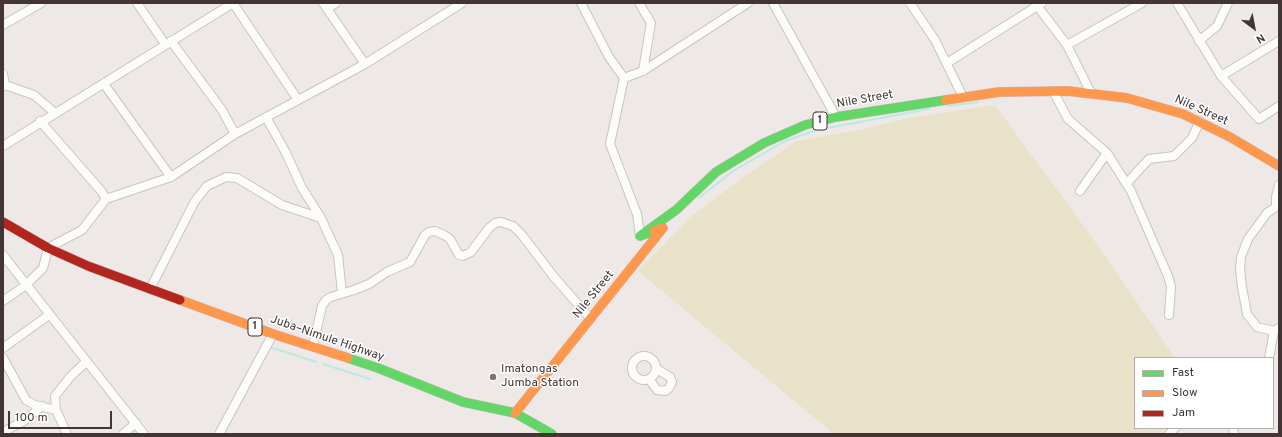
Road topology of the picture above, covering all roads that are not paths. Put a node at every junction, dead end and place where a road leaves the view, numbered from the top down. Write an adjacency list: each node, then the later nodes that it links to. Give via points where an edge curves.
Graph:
1 (41, 3): 16 (street)
2 (137, 3): 19 (street)
3 (336, 3): 15 (street)
4 (462, 3): 22 (street)
5 (582, 3): 26 (street, via 609,57)
6 (639, 3): 23 (street, via 651,23)
7 (748, 3): 23 (street)
8 (773, 3): 36 (street)
9 (910, 3): 21 (street, via 935,40)
10 (1142, 3): 20 (street)
11 (1177, 3): 17 (street)
12 (1228, 3): 17 (street, via 1217,26)
13 (231, 4): 19 (street); 32 (street)
14 (1038, 4): 20 (street); 21 (street)
15 (324, 6): 22 (street)
16 (3, 25)
17 (1199, 41): 25 (street)
18 (1279, 41): 25 (street)
19 (168, 42): 27 (street); 39 (street, via 222,110)
20 (1067, 45): 30 (street)
21 (946, 63): 31 (street)
22 (366, 64): 32 (street)
23 (643, 71): 26 (street)
24 (3, 74): 28 (street)
25 (1221, 76): 33 (street, via 1259,119)
26 (624, 78): 50 (street, via 610,144 637,214)
27 (104, 84): 34 (street); 43 (street)
28 (4, 86): 34 (street, via 34,95)
29 (1053, 90): 30 (main road, Nile Street / 1); 31 (main road, Nile Street / 1); 41 (street, via 1068,119)
30 (1091, 93): 38 (main road, Nile Street / 1, via 1146,103)
31 (963, 96): 36 (main road, Nile Street / 1)
32 (298, 100): 35 (street)
33 (1279, 106)
34 (55, 113): 37 (street)
35 (266, 117): 39 (street); 48 (street, via 302,188)
36 (836, 117): 50 (main road, Nile Street / 1, via 794,129 743,155 716,172 676,210)
37 (40, 121): 40 (street); 47 (street)
38 (1200, 121): 42 (main road, Nile Street / 1); 44 (street, via 1192,138 1174,156 1149,159)
39 (235, 134): 43 (street)
40 (3, 146)
41 (1107, 152): 44 (street); 46 (street)
42 (1279, 166)
43 (171, 177): 47 (street)
44 (1127, 183): 58 (street, via 1168,276 1171,286)
45 (1279, 185): 60 (street, via 1276,207 1267,213 1248,239 1241,257 1240,269 1247,314 1257,327)
46 (1080, 191)
47 (106, 199): 51 (street, via 82,230)
48 (321, 218): 54 (street, via 282,205 237,178 226,177 207,186 195,201); 55 (street, via 338,254)
49 (3, 222): 51 (main road, Juba–Nimule Highway / 1)
50 (640, 236): 59 (main road, Nile Street, via 663,228)
51 (48, 248): 53 (street, via 44,268); 61 (main road, Juba–Nimule Highway / 1, via 88,266)
52 (3, 255): 53 (street)
53 (26, 285): 56 (street); 57 (street)
54 (150, 290)
55 (342, 293): 59 (street, via 369,284 387,272 410,262 429,232 435,231 450,239 459,255 463,256 471,252 489,228 501,222 512,226 522,235); 62 (street, via 326,300 322,306)
56 (3, 301)
57 (49, 315): 63 (street); 66 (street)
58 (1169, 315)
59 (590, 318): 71 (main road, Nile Street)
60 (1277, 330): 64 (street)
61 (273, 334): 62 (main road, Juba–Nimule Highway / 1); 77 (street)
62 (313, 346): 71 (main road, Juba–Nimule Highway / 1, via 424,385 463,402)
63 (3, 348)
64 (1269, 357)
65 (3, 358): 69 (street, via 26,400)
66 (87, 361): 70 (street, via 55,396); 72 (street)
67 (657, 369): 68 (street); 68 (street, via 670,376 672,382 669,388 661,392); 68 (street, via 655,362 649,357 641,357 634,361 632,368 635,376 640,380)
68 (650, 379)
69 (42, 406): 70 (street); 73 (street, via 24,421)
70 (56, 410): 74 (street)
71 (515, 413): 78 (main road, Juba–Nimule Highway)
72 (136, 423): 75 (street); 76 (street)
73 (3, 432)
74 (67, 434)
75 (123, 434)
76 (144, 434)
77 (218, 434)
78 (552, 434)

